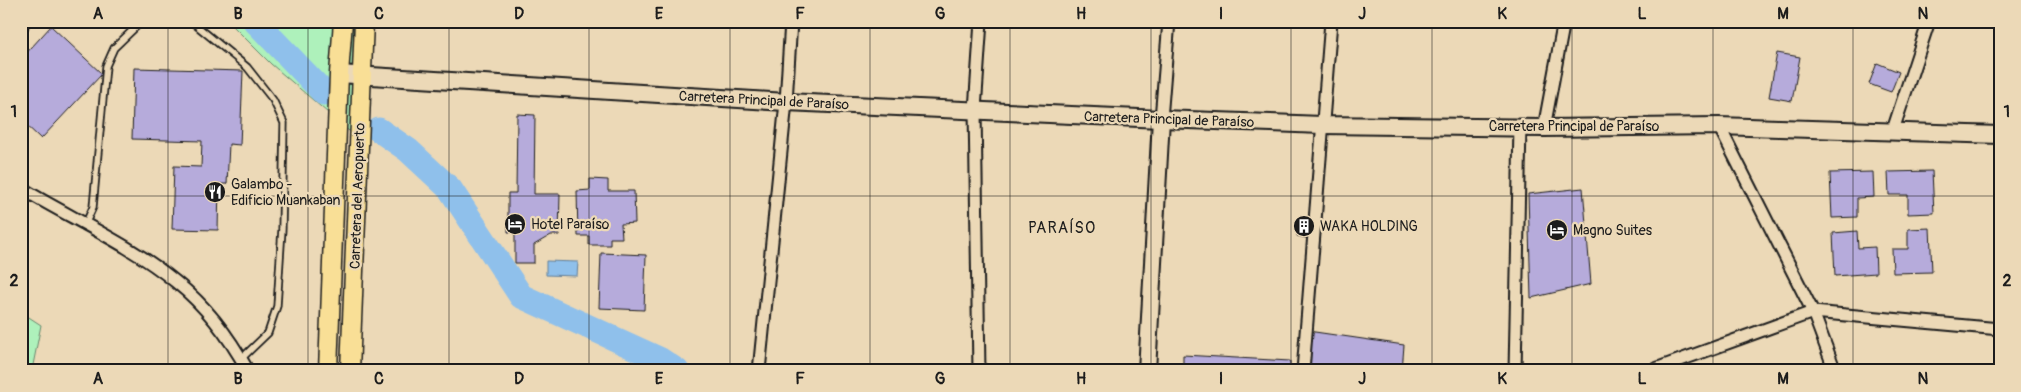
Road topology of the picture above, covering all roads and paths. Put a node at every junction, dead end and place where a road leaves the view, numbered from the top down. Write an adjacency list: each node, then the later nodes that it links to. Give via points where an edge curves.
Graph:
1 (142, 21): 23 (lane, via 114,48 106,66 93,207)
2 (191, 21): 26 (lane, via 247,67 273,100 284,123 282,229 276,306 268,333)
3 (343, 21): 11 (main road, Carretera del Aeropuerto)
4 (364, 21): 12 (main road, Carretera del Aeropuerto)
5 (791, 21): 13 (street)
6 (981, 21): 14 (street)
7 (1169, 21): 15 (street)
8 (1331, 21): 16 (street)
9 (1564, 21): 19 (street)
10 (1929, 21): 20 (street)
11 (339, 74): 12 (street, Carretera Principal de Paraíso); 28 (main road, Carretera del Aeropuerto)
12 (361, 75): 13 (street, Carretera Principal de Paraíso); 29 (main road, Carretera del Aeropuerto)
13 (786, 102): 14 (street, Carretera Principal de Paraíso); 30 (street)
14 (975, 110): 15 (street, Carretera Principal de Paraíso); 31 (street)
15 (1161, 119): 16 (street, Carretera Principal de Paraíso); 32 (street)
16 (1322, 125): 17 (street, Carretera Principal de Paraíso); 33 (street)
17 (1520, 126): 19 (street, Carretera Principal de Paraíso); 34 (street)
18 (1719, 126): 19 (street, Carretera Principal de Paraíso); 20 (street, Carretera Principal de Paraíso); 24 (street)
19 (1544, 128)
20 (1893, 130): 21 (street, Carretera Principal de Paraíso)
21 (2000, 136)
22 (21, 188): 23 (street)
23 (85, 225): 26 (street, via 140,255 177,282 210,316)
24 (1813, 312): 25 (street); 35 (street); 36 (street)
25 (2000, 330)
26 (242, 358): 27 (street)
27 (248, 371)
28 (328, 371)
29 (350, 371)
30 (759, 371)
31 (979, 371)
32 (1147, 371)
33 (1303, 371)
34 (1515, 371)
35 (1650, 371)
36 (1835, 371)

